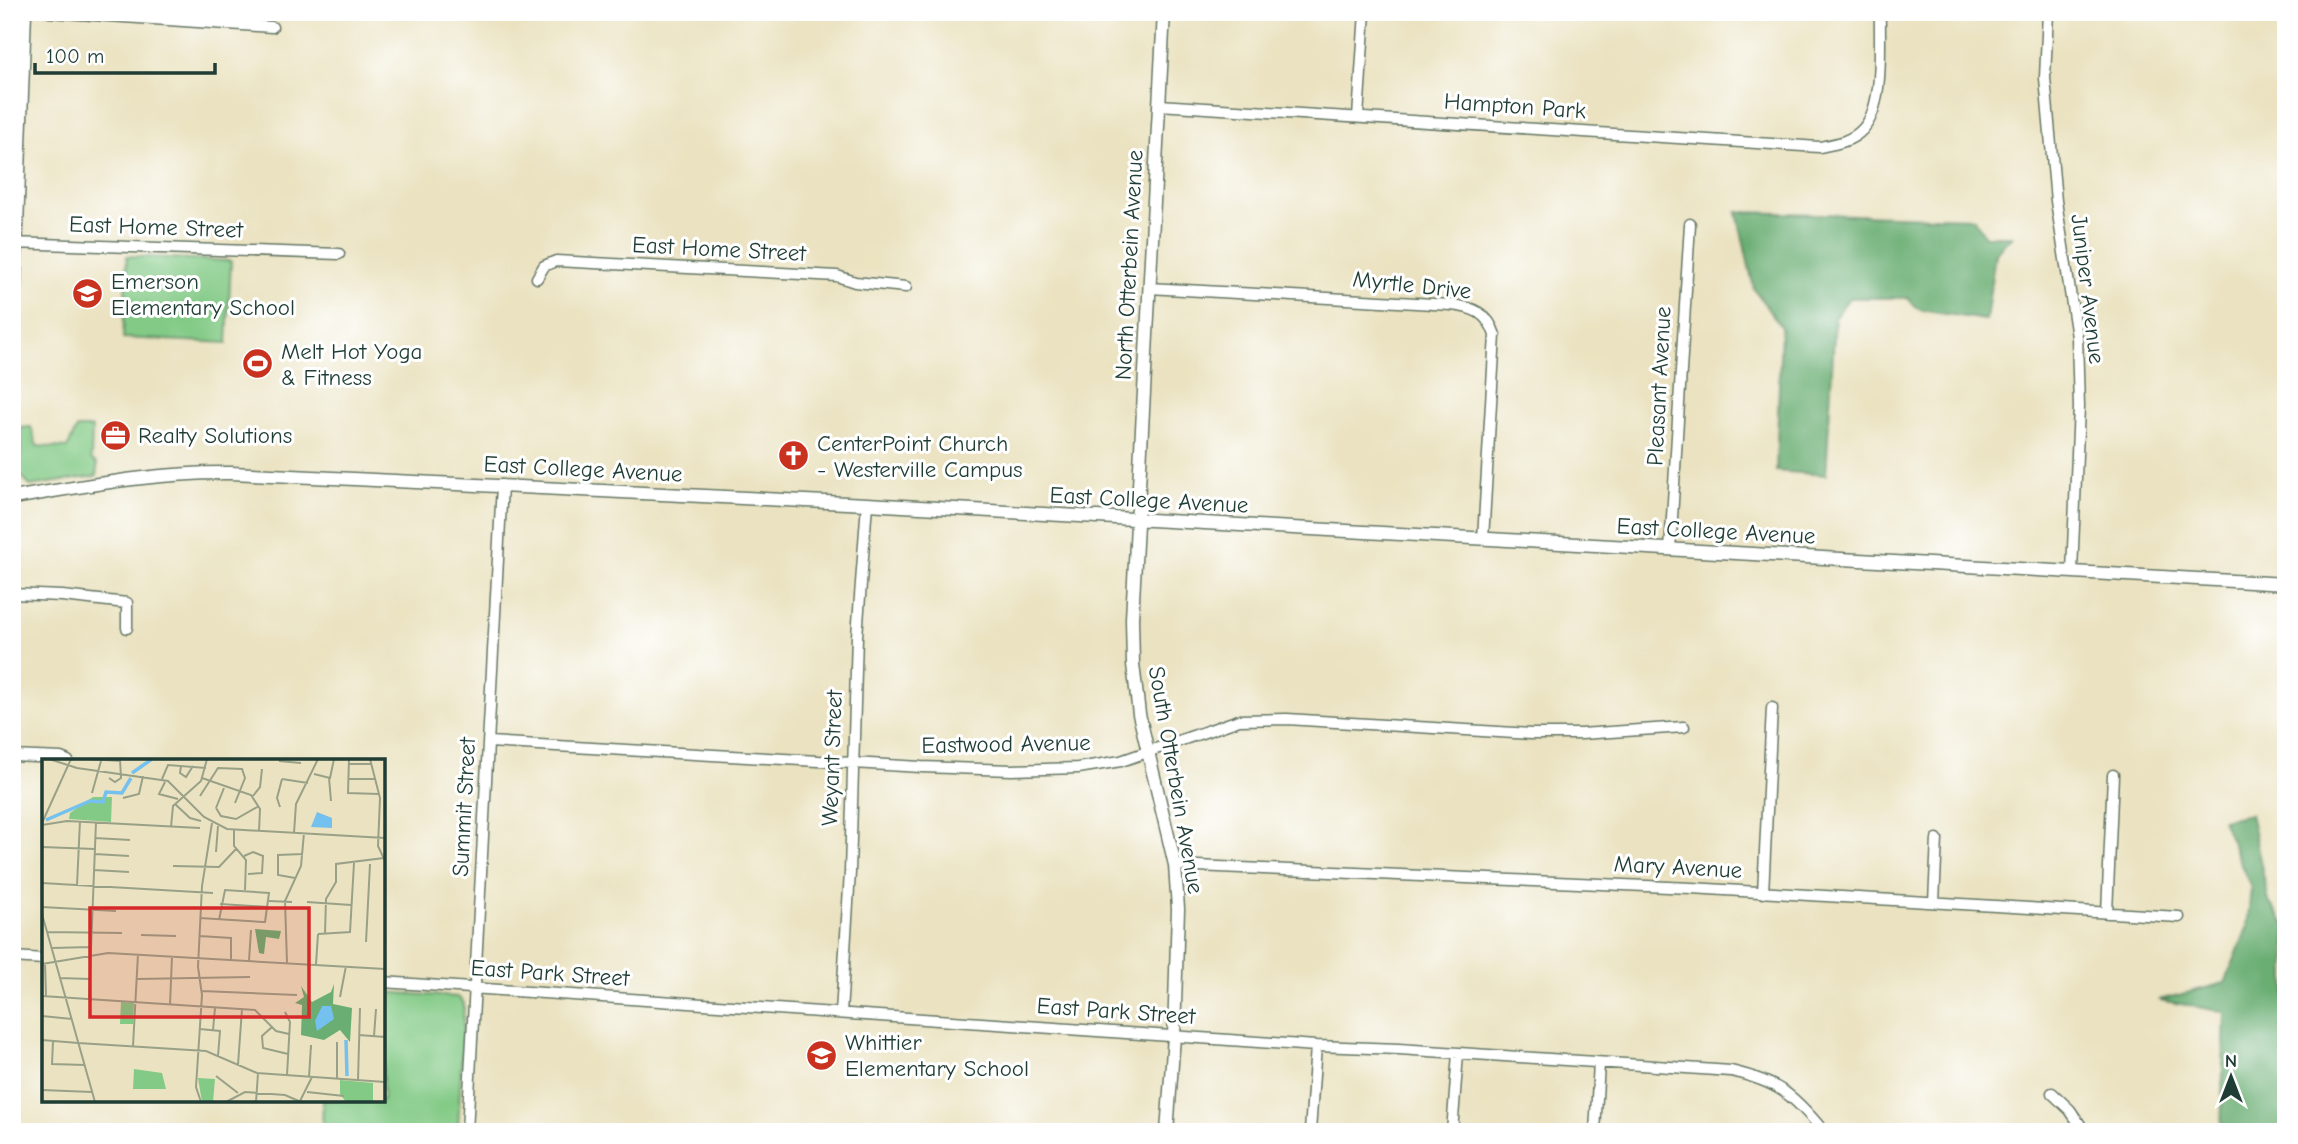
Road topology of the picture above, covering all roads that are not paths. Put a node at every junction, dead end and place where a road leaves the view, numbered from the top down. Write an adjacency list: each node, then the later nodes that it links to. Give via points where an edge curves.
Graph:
1 (26, 12): 11 (street)
2 (49, 12): 7 (street)
3 (1164, 12): 8 (street, North Otterbein Avenue)
4 (1365, 12): 9 (street)
5 (1881, 12): 9 (street, Hampton Park, via 1873,113 1863,129 1843,143 1819,147)
6 (2048, 12): 23 (street, Juniper Avenue, via 2046,91 2056,201 2077,337)
7 (272, 27)
8 (1159, 105): 9 (street, Hampton Park); 15 (street, North Otterbein Avenue)
9 (1359, 117)
10 (1690, 224): 22 (street, Pleasant Avenue)
11 (15, 243): 12 (street, East Home Street); 16 (street)
12 (339, 254)
13 (537, 278): 14 (street, East Home Street, via 544,266 556,261 837,276)
14 (906, 287)
15 (1149, 288): 20 (street, North Otterbein Avenue); 21 (street, Myrtle Drive, via 1465,306 1486,317 1495,335)
16 (12, 388)
17 (502, 485): 18 (street, East College Avenue, via 186,472); 19 (street, East College Avenue); 29 (street, Summit Street)
18 (12, 498)
19 (867, 504): 20 (street, East College Avenue); 33 (street, Weyant Street)
20 (1136, 521): 21 (street, East College Avenue); 30 (street, South Otterbein Avenue, via 1133,664)
21 (1483, 539): 22 (street, East College Avenue)
22 (1670, 550): 23 (street, East College Avenue)
23 (2072, 572): 24 (street, East College Avenue)
24 (2286, 584)
25 (12, 594): 26 (street, via 127,603)
26 (127, 628)
27 (1772, 708): 37 (street)
28 (1684, 727): 30 (street, Eastwood Avenue, via 1531,734 1262,718 1238,720)
29 (489, 742): 33 (street, Eastwood Avenue); 44 (street, Summit Street)
30 (1148, 753): 33 (street, Eastwood Avenue, via 1078,768); 36 (street, South Otterbein Avenue)
31 (12, 756): 32 (street)
32 (63, 759)
33 (852, 763): 45 (street, Weyant Street)
34 (2113, 775): 39 (street)
35 (1937, 839): 38 (street)
36 (1175, 865): 37 (street, Mary Avenue); 46 (street, South Otterbein Avenue)
37 (1763, 893): 38 (street, Mary Avenue)
38 (1934, 902): 39 (street, Mary Avenue)
39 (2107, 913): 40 (street, Mary Avenue)
40 (2179, 916)
41 (12, 957): 42 (street)
42 (42, 959)
43 (385, 982): 44 (street, East Park Street)
44 (475, 989): 45 (street, East Park Street); 51 (street, Summit Street)
45 (841, 1013): 46 (street, East Park Street)
46 (1174, 1036): 47 (street, East Park Street); 52 (street, South Otterbein Avenue)
47 (1316, 1046): 48 (street, East Park Street); 53 (street)
48 (1458, 1053): 49 (street, East Park Street); 54 (street)
49 (1599, 1063): 55 (street); 56 (street, East Park Street, via 1731,1071 1759,1078 1794,1098)
50 (2052, 1093): 57 (street)
51 (467, 1132)
52 (1167, 1132)
53 (1310, 1132)
54 (1452, 1132)
55 (1595, 1132)
56 (1824, 1132)
57 (2085, 1132)

